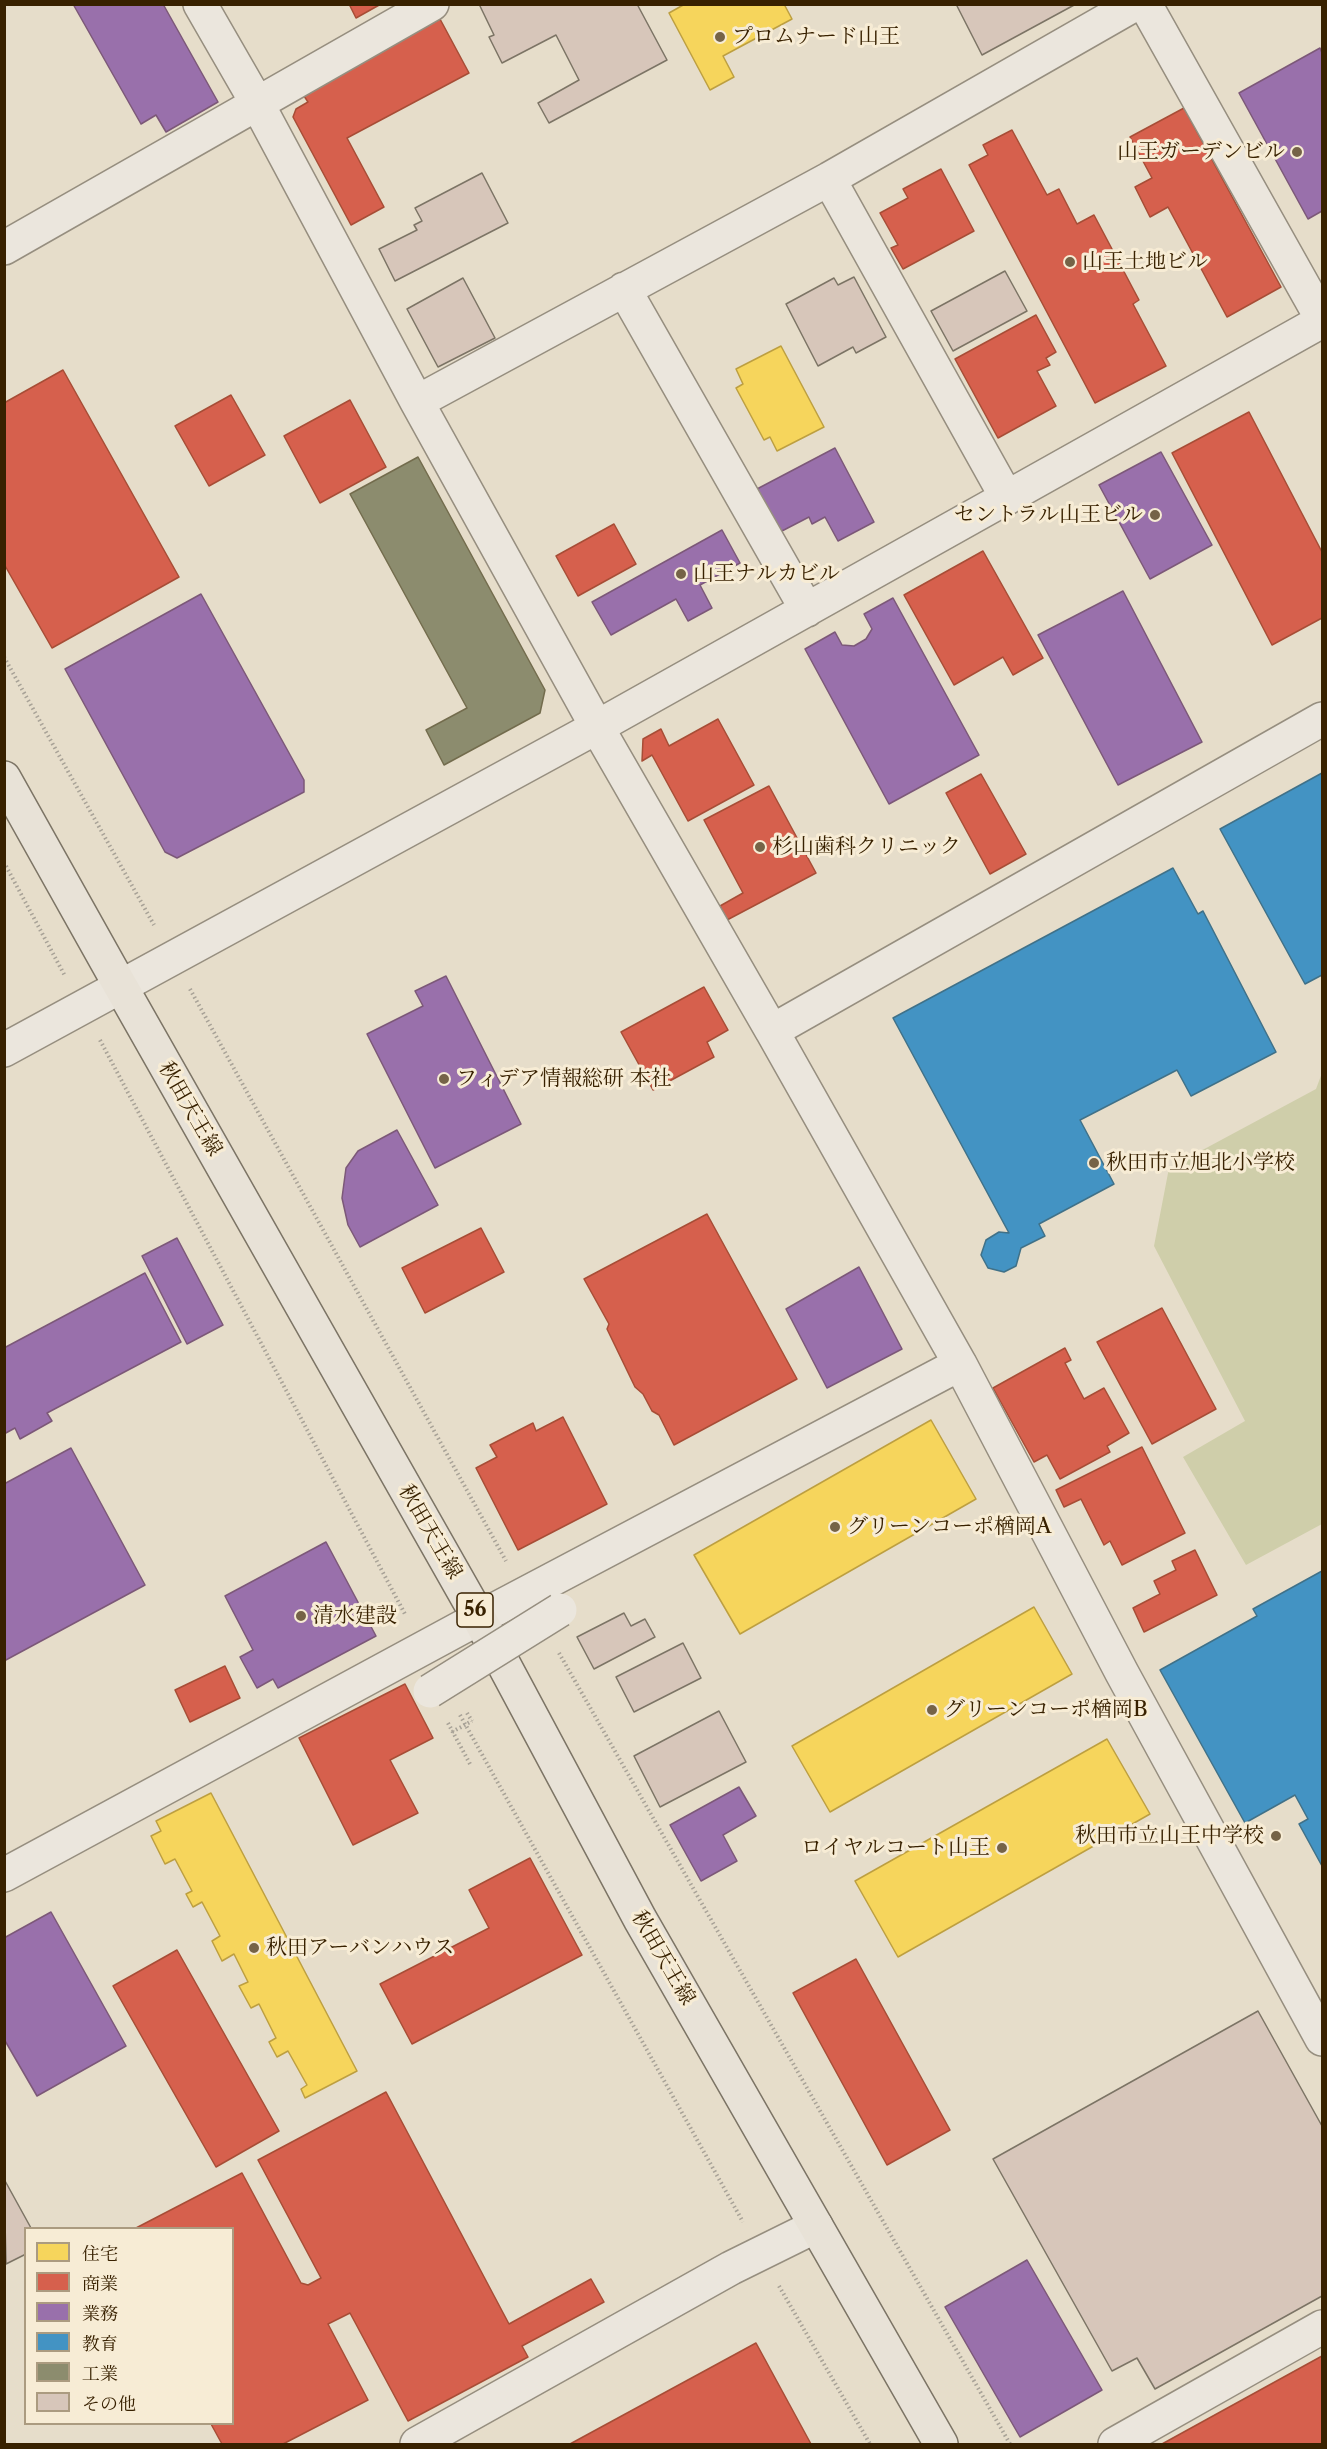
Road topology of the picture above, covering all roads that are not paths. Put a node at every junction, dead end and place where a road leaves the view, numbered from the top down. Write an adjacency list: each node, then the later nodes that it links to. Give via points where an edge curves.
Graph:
1 (200, 4): 5 (street)
2 (432, 4): 5 (street)
3 (1135, 4): 6 (street)
4 (1145, 4): 9 (street)
5 (257, 103): 7 (street); 10 (street)
6 (829, 179): 8 (street); 11 (street)
7 (4, 248)
8 (624, 290): 10 (street); 12 (street)
9 (1323, 320): 11 (street)
10 (417, 402): 14 (street)
11 (1007, 498): 12 (street)
12 (807, 610): 14 (street)
13 (1323, 719): 17 (street)
14 (597, 727): 16 (street); 17 (street)
15 (4, 778): 16 (main road, 秋田天王線 / 56)
16 (121, 987): 18 (street); 21 (main road, 秋田天王線 / 56)
17 (772, 1031): 19 (street)
18 (4, 1050)
19 (960, 1364): 21 (street); 24 (street, via 1122,1673)
20 (560, 1610): 22 (street, bridge)
21 (479, 1618): 23 (street); 25 (main road, 秋田天王線 / 56, via 640,1919)
22 (430, 1691)
23 (4, 1875)
24 (1323, 2039)
25 (816, 2226): 27 (street, via 731,2268); 28 (main road, 秋田天王線 / 56)
26 (1323, 2327): 29 (street)
27 (417, 2445)
28 (941, 2445)
29 (1115, 2445)

